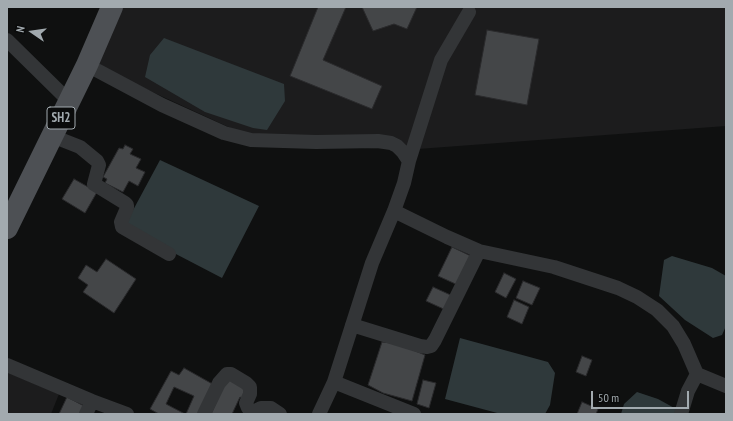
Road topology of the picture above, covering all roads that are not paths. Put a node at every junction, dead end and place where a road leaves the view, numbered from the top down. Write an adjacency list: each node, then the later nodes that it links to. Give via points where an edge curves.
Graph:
1 (112, 7): 4 (main road, SH2)
2 (469, 12): 7 (street, via 441,60)
3 (7, 40): 5 (street)
4 (87, 64): 5 (main road, SH2); 7 (street, via 162,105 224,133 252,140 378,141 397,146)
5 (69, 101): 6 (main road, SH2)
6 (52, 136): 9 (main road, SH2); 11 (street, via 80,147 97,161 99,165 94,184 127,205 121,222 122,227)
7 (409, 162): 8 (street)
8 (394, 211): 10 (street); 12 (street, via 372,263)
9 (7, 228)
10 (479, 251): 12 (street, via 431,346 420,346); 14 (street, via 554,267 618,288 636,297 657,310 673,326)
11 (169, 254)
12 (352, 325): 15 (street)
13 (7, 365): 17 (street)
14 (697, 374): 16 (street); 24 (street, via 688,391)
15 (334, 382): 22 (street); 23 (street)
16 (726, 386)
17 (89, 408): 19 (street)
18 (253, 413): 20 (street, via 246,406 250,387 227,374 219,382); 21 (street, via 261,408 270,408)
19 (127, 414)
20 (204, 414)
21 (280, 414)
22 (319, 414)
23 (414, 414)
24 (681, 414)

